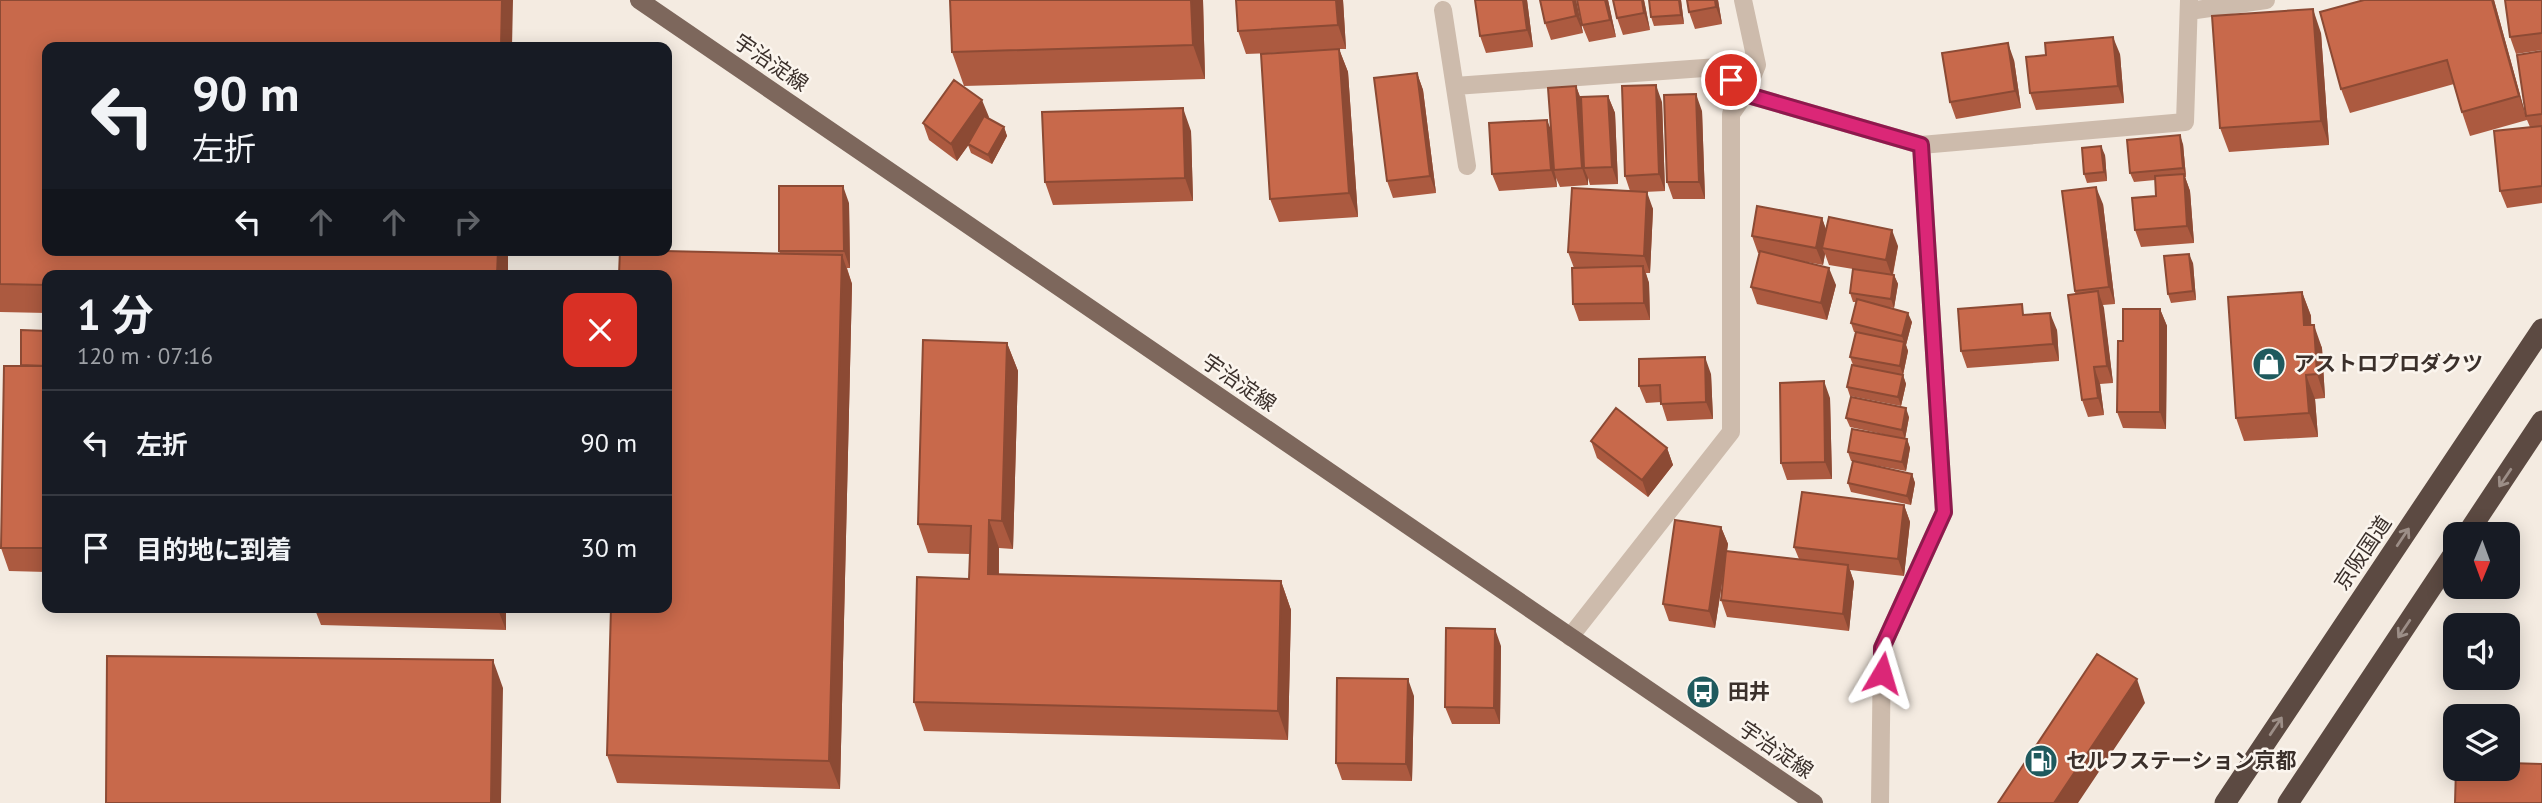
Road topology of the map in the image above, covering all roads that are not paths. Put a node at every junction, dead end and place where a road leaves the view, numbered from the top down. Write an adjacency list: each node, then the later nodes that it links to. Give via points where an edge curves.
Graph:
1 (639, 0): 14 (main road, 宇治淀線)
2 (1743, 0): 7 (street, via 1757,65)
3 (2266, 0): 4 (street)
4 (2189, 5): 8 (street, via 2185,122)
5 (1443, 10): 6 (street)
6 (1455, 86): 7 (street, via 1718,67); 9 (street)
7 (1745, 94): 8 (street); 14 (street, via 1731,114 1731,432)
8 (1921, 145): 16 (street, via 1944,512 1882,648)
9 (1467, 166)
10 (2542, 330): 17 (highway, 京阪国道, one-way to 10)
11 (2542, 421): 12 (highway, one-way to 12)
12 (2475, 522)
13 (2443, 570): 18 (highway, one-way to 18)
14 (1570, 637): 15 (main road, 宇治淀線)
15 (1814, 803)
16 (1880, 803)
17 (2225, 803)
18 (2288, 803)

